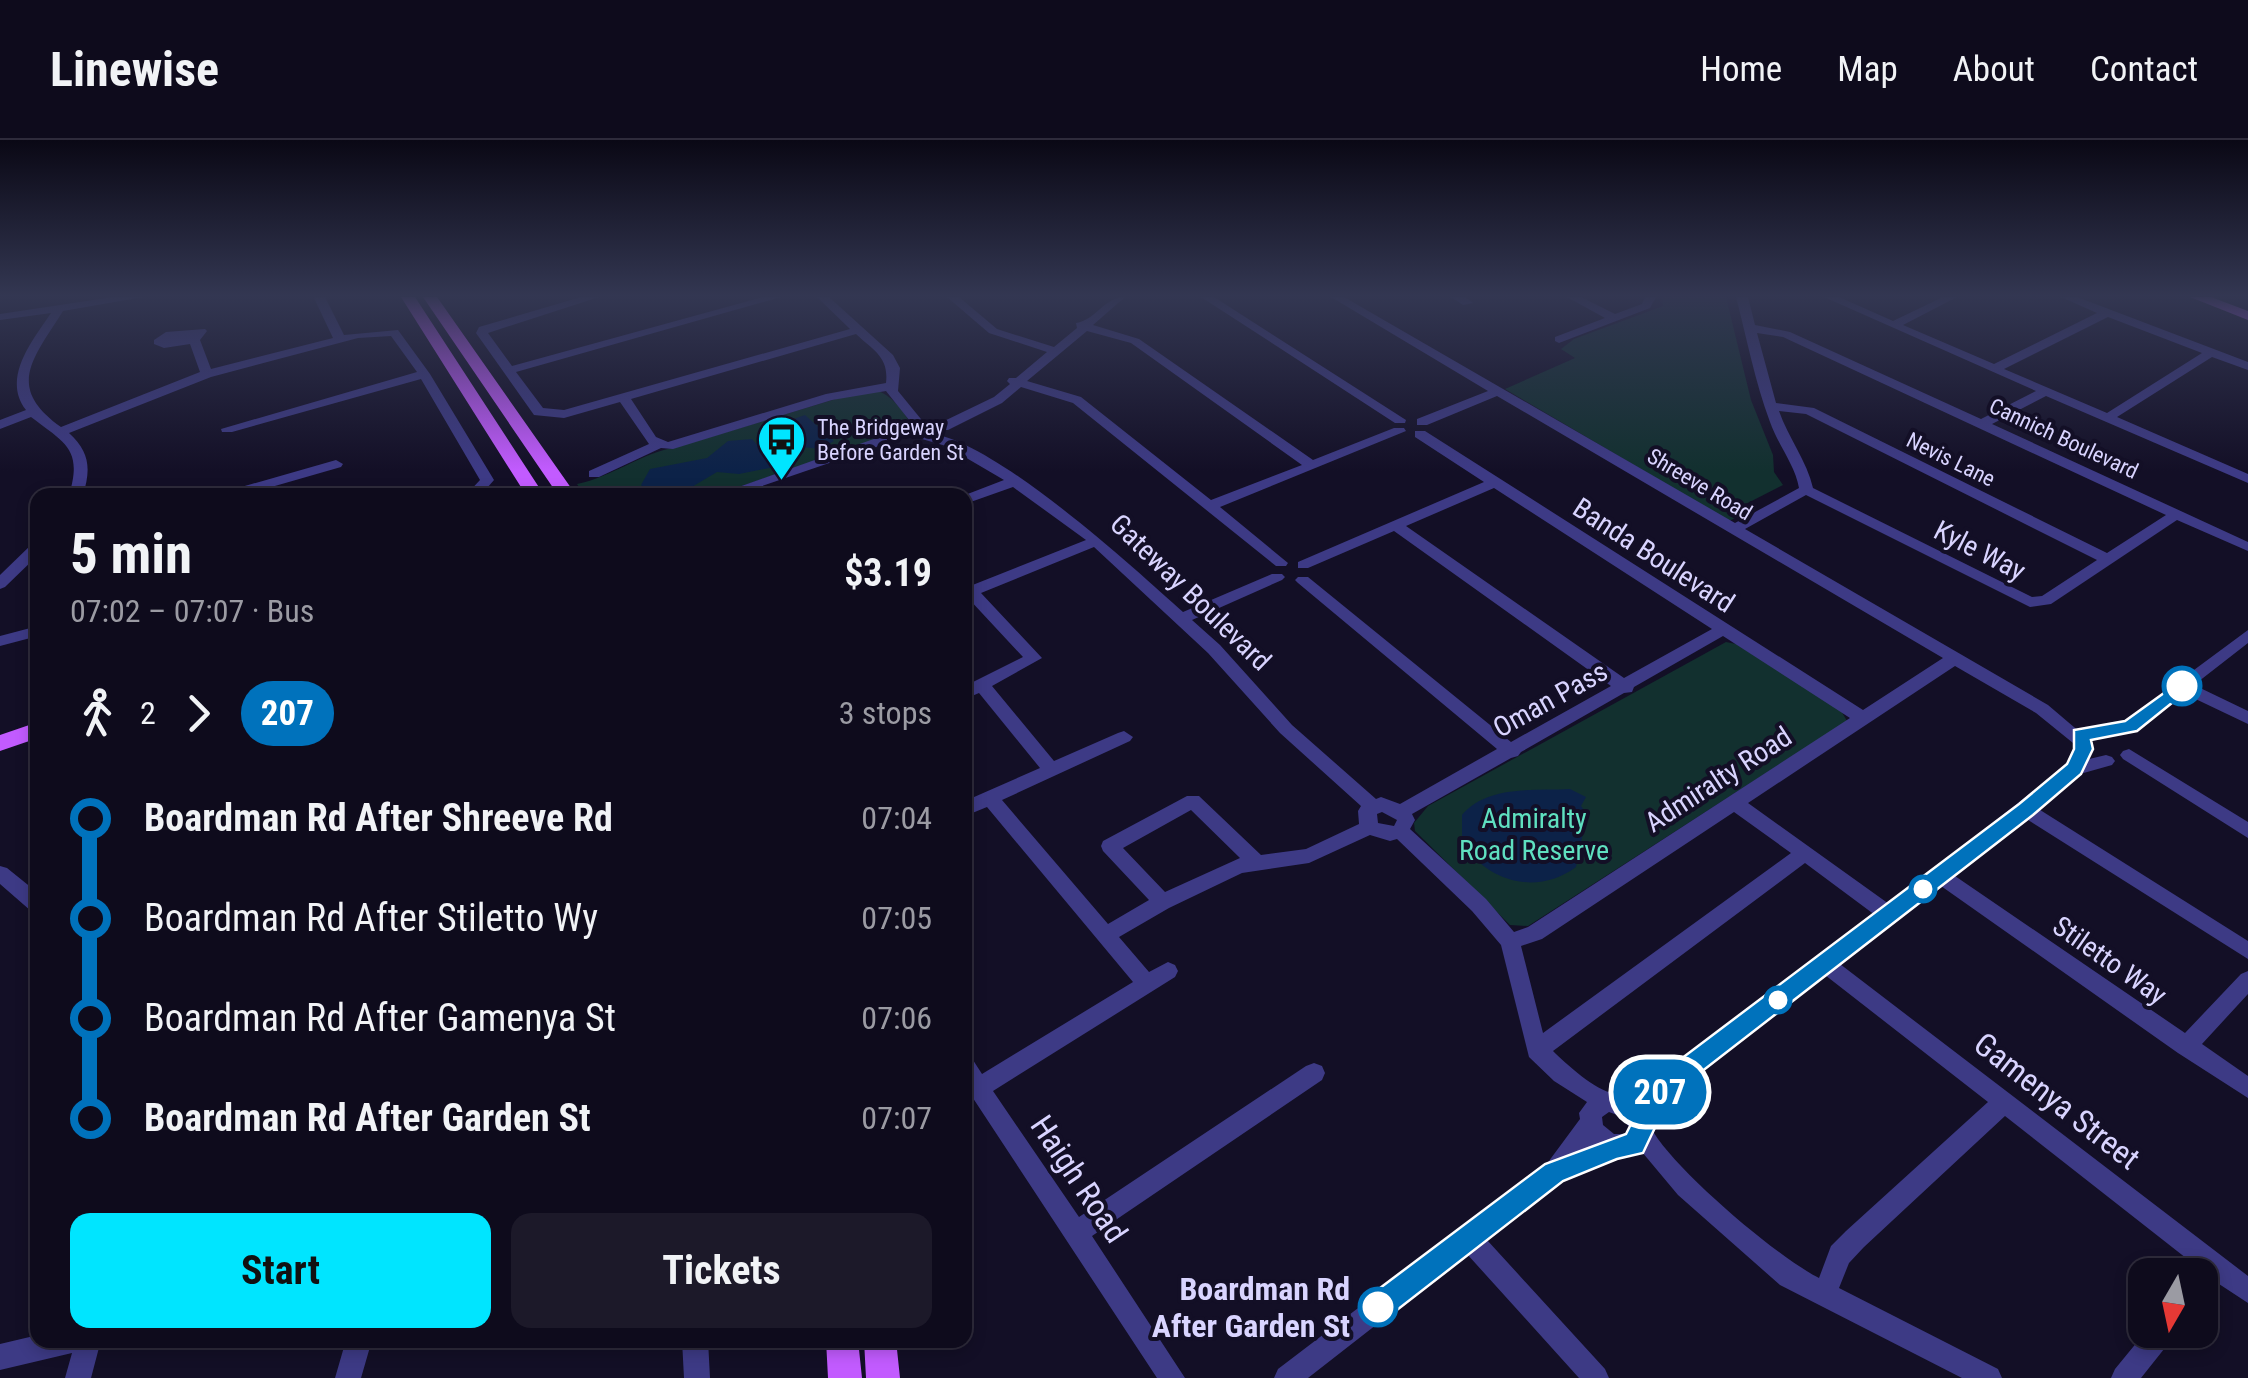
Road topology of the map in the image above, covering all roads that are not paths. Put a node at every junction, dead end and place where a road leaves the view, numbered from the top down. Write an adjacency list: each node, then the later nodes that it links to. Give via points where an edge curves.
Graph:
1 (33, 355): 32 (street, via 21,390)
2 (200, 355): 24 (street)
3 (282, 355): 24 (street)
4 (410, 355): 25 (street)
5 (452, 355): 52 (main road)
6 (461, 355): 53 (main road)
7 (498, 355): 23 (street)
8 (565, 355): 23 (street)
9 (773, 355): 30 (street)
10 (885, 355): 27 (street, Gateway Boulevard, via 894,368)
11 (1047, 355): 26 (street)
12 (1156, 355): 44 (street)
13 (1293, 355): 36 (street)
14 (1437, 355): 28 (street, Shreeve Road)
15 (1758, 355): 31 (street)
16 (1832, 355): 34 (street, Cannich Boulevard)
17 (1964, 355): 22 (street)
18 (2022, 355): 22 (street)
19 (2207, 355): 33 (street)
20 (2218, 355): 21 (street)
21 (2248, 366)
22 (1996, 368): 29 (street)
23 (510, 370): 30 (street, via 548,416)
24 (207, 374): 40 (street)
25 (424, 374): 37 (street); 51 (street, via 487,480)
26 (1016, 382): 39 (street, via 990,406); 58 (street, via 1077,400)
27 (892, 386): 39 (street, Gateway Boulevard); 41 (street, via 676,445)
28 (1498, 390): 38 (street); 61 (street, Shreeve Road)
29 (2046, 390): 33 (street); 34 (street)
30 (624, 398): 41 (street)
31 (1772, 406): 56 (street); 65 (street, Nevis Lane, via 1810,411)
32 (34, 411): 35 (street); 40 (street)
33 (2109, 416): 46 (street)
34 (1984, 423): 59 (street, Cannich Boulevard)
35 (0, 425)
36 (1399, 425): 38 (street); 44 (street)
37 (227, 428)
38 (1421, 428): 48 (street, Banda Boulevard)
39 (932, 430): 47 (street, Gateway Boulevard); 54 (street); 55 (street)
40 (62, 431): 49 (street, via 83,461)
41 (658, 444): 45 (street)
42 (2248, 463): 46 (street)
43 (336, 464): 50 (street)
44 (1312, 466): 58 (street)
45 (594, 474)
46 (2241, 476)
47 (1015, 481): 57 (street); 62 (street, Gateway Boulevard)
48 (1495, 482): 60 (street); 72 (street, Banda Boulevard)
49 (77, 488)
50 (253, 488)
51 (480, 488)
52 (532, 488)
53 (562, 488)
54 (745, 488)
55 (757, 488)
56 (1806, 490): 61 (street); 65 (street, Kyle Way, via 2030,602 2046,601)
57 (972, 497)
58 (1210, 506): 66 (street)
59 (2178, 513): 63 (street, Cannich Boulevard); 65 (street, Kyle Way)
60 (1395, 525): 67 (street); 78 (street)
61 (1733, 530): 76 (street, Shreeve Road)
62 (1095, 542): 69 (street); 71 (street, Gateway Boulevard)
63 (2248, 547)
64 (30, 554): 68 (street)
65 (2110, 560)
66 (1279, 570): 67 (street); 71 (street)
67 (1303, 572): 87 (street)
68 (0, 584)
69 (972, 591)
70 (972, 597): 79 (street, via 1034,658)
71 (1180, 618): 94 (street, Gateway Boulevard)
72 (1724, 630): 78 (street, Oman Pass); 80 (street, Banda Boulevard)
73 (30, 633): 75 (street)
74 (2248, 635): 77 (street)
75 (0, 642)
76 (1955, 658): 80 (street, Admiralty Road); 85 (street, Shreeve Road)
77 (2185, 684): 81 (street); 82 (street)
78 (1626, 688): 87 (street, Oman Pass)
79 (974, 689): 89 (street)
80 (1862, 718): 92 (street, Admiralty Road)
81 (2248, 718)
82 (2130, 726): 85 (street); 88 (street)
83 (30, 733): 86 (main road)
84 (1124, 737): 89 (street)
85 (2088, 738): 88 (street); 88 (street, via 2119,740); 90 (street)
86 (0, 743)
87 (1512, 752): 96 (street, Oman Pass)
88 (2121, 757): 90 (street); 98 (street)
89 (1050, 768): 91 (street)
90 (2074, 768): 95 (street)
91 (990, 797): 93 (street); 106 (street)
92 (1734, 802): 99 (street); 107 (street, Admiralty Road, via 1535,933)
93 (972, 806)
94 (1373, 806): 96 (street, via 1393,806); 97 (street, via 1365,818)
95 (2026, 810): 102 (street); 108 (street)
96 (1400, 821): 97 (street, via 1390,834); 107 (street)
97 (1369, 827): 100 (street, via 1309,856)
98 (2248, 830)
99 (1805, 854): 105 (street); 114 (street)
100 (1258, 864): 104 (street, via 1239,866); 104 (street, via 1193,800 1110,846)
101 (0, 873): 103 (street)
102 (1941, 876): 105 (street); 113 (street, Stiletto Way)
103 (30, 898)
104 (1162, 902): 106 (street)
105 (1888, 914): 109 (street)
106 (1108, 934): 112 (street)
107 (1510, 942): 114 (street)
108 (2248, 951)
109 (1826, 964): 118 (street); 120 (street, Gamenya Street)
110 (1168, 971): 112 (street)
111 (2248, 980): 113 (street)
112 (1147, 984): 117 (street)
113 (2186, 1046): 119 (street, Stiletto Way)
114 (1538, 1050): 121 (street)
115 (1314, 1073): 124 (street)
116 (972, 1078): 117 (street, Haigh Road)
117 (979, 1088): 124 (street, Haigh Road)
118 (1662, 1088): 121 (street); 122 (street)
119 (2248, 1088)
120 (2005, 1101): 126 (street, Gamenya Street); 129 (street, via 1854,1239)
121 (1601, 1110): 122 (street, via 1634,1113); 122 (street, via 1603,1141); 123 (street)
122 (1632, 1139): 123 (street); 129 (street, via 1759,1253)
123 (1554, 1173): 125 (street)
124 (1076, 1233): 144 (street, Haigh Road)
125 (1468, 1237): 145 (street); 146 (street)
126 (2205, 1258)
127 (2218, 1268): 128 (street, Gamenya Street)
128 (2248, 1291)
129 (1824, 1296): 138 (street)
130 (39, 1348): 137 (street)
131 (86, 1348): 139 (street)
132 (357, 1348): 140 (street)
133 (695, 1348): 141 (street)
134 (843, 1348): 142 (main road)
135 (881, 1348): 143 (main road)
136 (2148, 1348): 148 (street)
137 (0, 1357)
138 (1949, 1369): 147 (street)
139 (78, 1378)
140 (348, 1378)
141 (697, 1378)
142 (846, 1378)
143 (883, 1378)
144 (1172, 1378)
145 (1288, 1378)
146 (1596, 1378)
147 (1989, 1378)
148 (2124, 1378)

